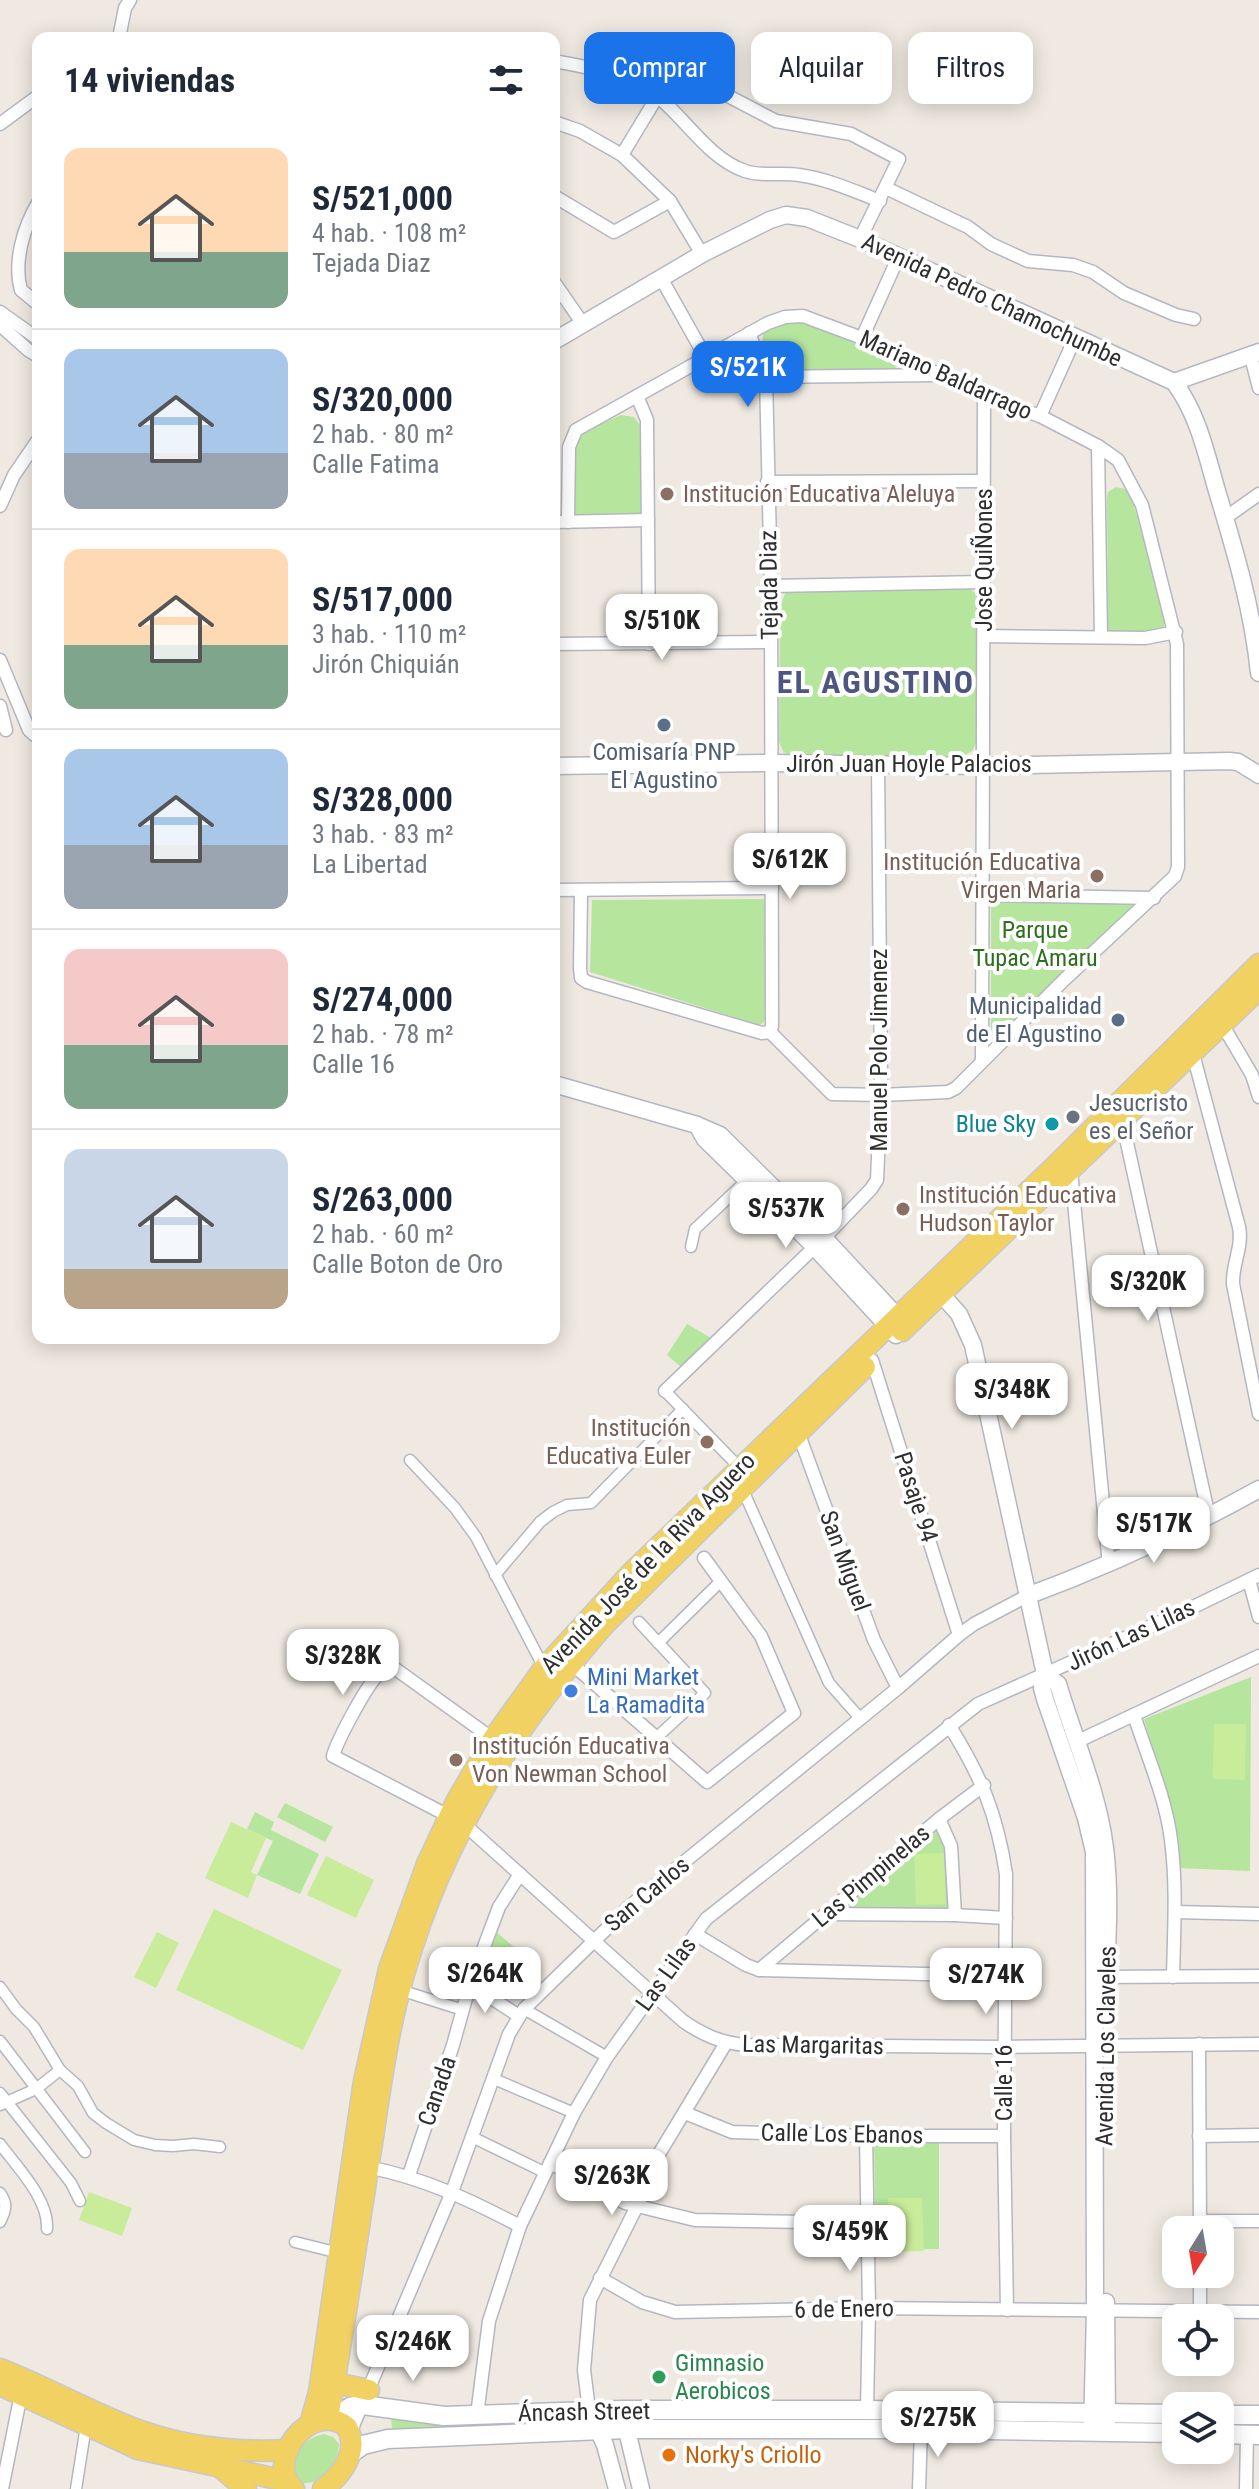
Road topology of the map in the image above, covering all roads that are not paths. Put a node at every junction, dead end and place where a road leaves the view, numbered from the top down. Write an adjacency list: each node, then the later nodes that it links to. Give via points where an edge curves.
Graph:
1 (130, 0): 2 (street)
2 (120, 32)
3 (560, 62): 4 (street)
4 (584, 67)
5 (32, 100): 9 (street)
6 (735, 100): 12 (street, via 776,121 851,134 899,159)
7 (653, 104): 11 (street)
8 (664, 104): 15 (street, via 707,145 745,171 824,179)
9 (0, 124)
10 (560, 124): 11 (street)
11 (622, 155): 14 (street)
12 (886, 188): 15 (street); 24 (street, via 1028,261 1073,265 1124,293)
13 (560, 199): 14 (street, via 607,231 619,230)
14 (670, 201): 18 (street)
15 (880, 201): 17 (street)
16 (32, 215): 22 (street, via 19,269 21,290)
17 (860, 239): 18 (street, Avenida Pedro Chamochumbe, via 786,215); 19 (street, Avenida Pedro Chamochumbe)
18 (702, 254): 20 (street, Avenida Pedro Chamochumbe)
19 (898, 258): 30 (street); 31 (street, Avenida Pedro Chamochumbe)
20 (661, 278): 25 (street, Avenida Pedro Chamochumbe); 34 (street)
21 (560, 291): 25 (street)
22 (32, 299)
23 (0, 312): 28 (street)
24 (1194, 319)
25 (583, 324): 29 (street, Avenida Pedro Chamochumbe)
26 (0, 325): 32 (street)
27 (749, 333): 30 (street, Mariano Baldarrago, via 785,317 803,316); 34 (street, Mariano Baldarrago); 36 (street, Tejada Diaz)
28 (32, 335)
29 (560, 337)
30 (862, 338): 35 (street, Mariano Baldarrago)
31 (1075, 338): 37 (street, Avenida Pedro Chamochumbe); 41 (street)
32 (32, 352)
33 (1255, 355): 37 (street); 38 (street)
34 (706, 358): 39 (street, Mariano Baldarrago)
35 (941, 375): 36 (street); 40 (street, Mariano Baldarrago)
36 (766, 377): 45 (street, Tejada Diaz)
37 (1174, 382): 48 (street, via 1196,419)
38 (1259, 388)
39 (637, 396): 49 (street, via 647,420); 51 (street, Mariano Baldarrago, via 573,435)
40 (984, 396): 41 (street, Mariano Baldarrago); 44 (street, Jose QuiÑones)
41 (1040, 416): 42 (street, Mariano Baldarrago)
42 (1098, 446): 55 (street, Mariano Baldarrago, via 1118,460 1139,497); 57 (street)
43 (32, 449): 47 (street)
44 (983, 481): 45 (street); 52 (street, Jose QuiÑones)
45 (767, 482): 53 (street, Tejada Diaz)
46 (1259, 494): 48 (street)
47 (0, 506)
48 (1225, 518): 54 (street)
49 (648, 520): 51 (street); 60 (street)
50 (560, 522): 51 (street)
51 (568, 522)
52 (984, 582): 53 (street); 56 (street, Jose QuiÑones)
53 (771, 586): 58 (street, Tejada Diaz)
54 (1253, 595): 61 (street)
55 (1176, 632): 57 (street); 67 (street, Mariano Baldarrago)
56 (984, 636): 57 (street); 71 (street, Jose QuiÑones)
57 (1101, 637)
58 (770, 642): 60 (street); 68 (street, Tejada Diaz)
59 (560, 644): 60 (street)
60 (649, 644)
61 (1258, 658): 63 (street)
62 (0, 660): 66 (street)
63 (1259, 673)
64 (0, 706): 65 (street)
65 (6, 730)
66 (32, 733)
67 (1179, 761): 71 (street, Jirón Juan Hoyle Palacios); 72 (street, Jirón Juan Hoyle Palacios, via 1238,762); 77 (street, Mariano Baldarrago, via 1178,867)
68 (770, 763): 69 (street, Jirón Juan Hoyle Palacios); 70 (street, Jirón Juan Hoyle Palacios); 73 (street, Tejada Diaz)
69 (878, 764): 71 (street, Jirón Juan Hoyle Palacios); 85 (street, Manuel Polo Jimenez)
70 (560, 766)
71 (983, 766): 76 (street, Jose QuiÑones)
72 (1259, 775)
73 (772, 888): 75 (street); 81 (street, Tejada Diaz)
74 (560, 890): 75 (street)
75 (581, 890): 81 (street, via 581,978 671,1008)
76 (984, 895): 77 (street); 83 (street, Jose QuiÑones)
77 (1154, 898): 83 (street, Mariano Baldarrago)
78 (1259, 964): 92 (main road, Avenida José de la Riva Aguero)
79 (1259, 989): 80 (main road, Avenida José de la Riva Aguero)
80 (1222, 1024): 82 (main road, Avenida José de la Riva Aguero); 86 (street)
81 (770, 1032): 85 (street, Mariano Baldarrago, via 826,1091)
82 (1193, 1054): 87 (main road, Avenida José de la Riva Aguero); 98 (street, via 1239,1227 1233,1284)
83 (982, 1060): 85 (street, Mariano Baldarrago, via 948,1092)
84 (560, 1086): 89 (street, via 720,1135)
85 (881, 1095): 90 (street, Manuel Polo Jimenez, via 877,1180)
86 (1259, 1097)
87 (1122, 1120): 88 (main road, Avenida José de la Riva Aguero); 104 (street)
88 (1071, 1171): 92 (main road, Avenida José de la Riva Aguero); 106 (street)
89 (750, 1179): 90 (street); 91 (street, via 695,1229)
90 (820, 1242): 93 (street); 96 (street, Manuel Polo Jimenez)
91 (691, 1247)
92 (937, 1289): 93 (main road, Avenida José de la Riva Aguero); 110 (street, Avenida Los Claveles, via 959,1314 973,1345)
93 (898, 1326): 94 (main road, Avenida José de la Riva Aguero); 95 (main road, Avenida José de la Riva Aguero)
94 (872, 1360): 95 (main road, Avenida José de la Riva Aguero); 113 (street, Pasaje 94)
95 (834, 1387): 99 (main road, Avenida José de la Riva Aguero); 101 (main road, Avenida José de la Riva Aguero)
96 (665, 1391): 97 (street)
97 (683, 1409): 101 (street); 107 (street, via 591,1503 567,1505 540,1522)
98 (1259, 1414)
99 (798, 1432): 102 (main road, Avenida José de la Riva Aguero); 119 (street, San Miguel, via 874,1640)
100 (410, 1460): 107 (street, via 455,1508)
101 (739, 1467): 117 (main road, Avenida José de la Riva Aguero)
102 (742, 1488): 116 (main road, Avenida José de la Riva Aguero); 121 (street, via 829,1683)
103 (1259, 1489): 104 (street)
104 (1209, 1517): 106 (street)
105 (704, 1558): 109 (street)
106 (1109, 1565): 110 (street)
107 (495, 1575): 117 (street)
108 (1254, 1577): 111 (street); 118 (street, Jirón Las Lilas)
109 (721, 1581): 114 (street); 123 (street, via 761,1636 794,1713 707,1782)
110 (1027, 1596): 113 (street, San Carlos); 118 (street, Avenida Los Claveles)
111 (1259, 1617)
112 (639, 1622): 114 (street)
113 (959, 1635): 119 (street, San Carlos)
114 (658, 1643): 123 (street, via 705,1693)
115 (1259, 1656): 120 (street)
116 (571, 1663): 123 (street); 128 (main road, Avenida José de la Riva Aguero)
117 (544, 1668): 124 (main road, Avenida José de la Riva Aguero)
118 (1045, 1674): 122 (street, Las Lilas, via 978,1704); 125 (street, Avenida Los Claveles, via 1058,1684); 140 (street, Avenida Los Claveles, via 1045,1699 1094,1852)
119 (898, 1688): 121 (street, San Carlos)
120 (1134, 1715): 125 (street); 130 (street, via 1165,1810)
121 (859, 1717): 136 (street, San Carlos)
122 (949, 1725): 126 (street, Calle 16); 135 (street, Las Lilas, via 706,1919)
123 (656, 1738)
124 (493, 1739): 128 (main road, Avenida José de la Riva Aguero); 128 (street, Las Margaritas, via 390,1668 371,1683 333,1756)
125 (1076, 1742): 140 (street, Avenida Los Claveles, via 1098,1813 1108,1876)
126 (984, 1785): 127 (street, Las Pimpinelas); 134 (street, Calle 16, via 1004,1859)
127 (939, 1819): 131 (street, Las Pimpinelas); 133 (street, via 951,1846)
128 (457, 1820): 129 (street, Las Margaritas); 144 (main road, Avenida José de la Riva Aguero, via 413,1897)
129 (520, 1874): 136 (street, Las Margaritas); 142 (street, Canada, via 499,1907)
130 (1175, 1912): 132 (street); 141 (street)
131 (825, 1914): 133 (street); 137 (street, Las Pimpinelas)
132 (1259, 1914)
133 (955, 1915): 134 (street)
134 (1006, 1918): 138 (street, Calle 16)
135 (695, 1934): 137 (street); 145 (street, Las Lilas)
136 (593, 1940): 145 (street, Las Margaritas); 147 (street, San Carlos)
137 (759, 1970): 138 (street)
138 (1004, 1976): 153 (street, Calle 16)
139 (1259, 1976): 141 (street)
140 (1100, 1977): 141 (street); 152 (street, Avenida Los Claveles)
141 (1173, 1977)
142 (470, 1984): 146 (street, Canada); 147 (street)
143 (0, 1987): 155 (street, via 34,2027)
144 (392, 1989): 146 (street); 169 (main road, Avenida José de la Riva Aguero); 184 (main road, Avenida José de la Riva Aguero, via 364,2081)
145 (650, 1993): 149 (street, Las Margaritas, via 698,2031); 154 (street, Las Lilas)
146 (463, 2010): 171 (street, Canada)
147 (521, 2013): 154 (street); 156 (street, San Carlos)
148 (0, 2041): 157 (street)
149 (726, 2043): 153 (street, Las Margaritas); 160 (street)
150 (1199, 2044): 151 (street, Las Margaritas); 152 (street, Las Margaritas); 164 (street)
151 (1259, 2044)
152 (1099, 2046): 153 (street, Las Margaritas); 188 (street, Avenida Los Claveles)
153 (1004, 2047): 163 (street, Calle 16)
154 (607, 2057): 159 (street, Las Lilas)
155 (60, 2070): 157 (street); 167 (street, via 78,2086 93,2113 134,2140)
156 (494, 2079): 159 (street); 165 (street, San Carlos)
157 (36, 2089): 158 (street); 168 (street)
158 (2, 2100): 174 (street)
159 (574, 2113): 170 (street, Las Lilas)
160 (685, 2113): 162 (street, Calle Los Ebanos, via 732,2132); 175 (street, via 659,2154)
161 (1259, 2135): 164 (street)
162 (866, 2136): 163 (street, Calle Los Ebanos); 179 (street)
163 (1004, 2136): 187 (street, Calle 16)
164 (1199, 2136): 176 (street)
165 (472, 2137): 170 (street); 172 (street, San Carlos)
166 (0, 2144): 182 (street, via 36,2194 48,2218)
167 (220, 2147)
168 (85, 2152)
169 (368, 2167): 171 (street); 193 (main road, Avenida José de la Riva Aguero)
170 (548, 2168): 175 (street); 181 (street, Las Lilas)
171 (409, 2175): 172 (street)
172 (452, 2192): 181 (street); 196 (street, San Carlos)
173 (0, 2193): 178 (street, via 6,2210)
174 (80, 2201)
175 (638, 2204): 179 (street, via 695,2220); 185 (street)
176 (1200, 2216)
177 (1259, 2221): 180 (street)
178 (0, 2222)
179 (867, 2223): 186 (street)
180 (1234, 2223)
181 (520, 2226): 199 (street, Las Lilas, via 489,2321)
182 (47, 2229)
183 (295, 2242): 184 (street)
184 (339, 2253): 204 (main road, Avenida José de la Riva Aguero, via 319,2392)
185 (600, 2278): 186 (street, 6 de Enero, via 642,2302 675,2312); 197 (street, via 590,2300 584,2370)
186 (869, 2308): 187 (street, 6 de Enero); 198 (street)
187 (1007, 2310): 188 (street, 6 de Enero)
188 (1100, 2311): 189 (street, 6 de Enero); 205 (street, Avenida Los Claveles)
189 (1162, 2311)
190 (1234, 2312): 191 (street, 6 de Enero)
191 (1259, 2312)
192 (0, 2369): 212 (main road, via 168,2440 227,2450)
193 (335, 2380): 196 (main road); 204 (main road, Avenida José de la Riva Aguero)
194 (0, 2385): 195 (main road)
195 (21, 2394): 206 (main road); 213 (street)
196 (366, 2398): 199 (main road, Áncash Street, via 444,2416); 204 (main road); 211 (street, San Carlos)
197 (589, 2410): 199 (main road, Áncash Street); 203 (main road, Áncash Street); 208 (street)
198 (867, 2410): 203 (main road, Áncash Street); 205 (main road, Áncash Street)
199 (477, 2415)
200 (1162, 2415): 205 (main road, Áncash Street)
201 (1234, 2415): 202 (main road)
202 (1259, 2415)
203 (624, 2420): 207 (main road, Áncash Street); 208 (main road, Áncash Street); 221 (street)
204 (323, 2421): 211 (main road, via 347,2427); 212 (main road, via 301,2431)
205 (1100, 2422): 207 (main road, Áncash Street); 209 (main road, Áncash Street)
206 (86, 2426): 214 (main road, via 156,2454); 217 (street)
207 (921, 2429): 222 (street)
208 (599, 2430): 211 (main road, Áncash Street); 220 (street)
209 (1162, 2431)
210 (1253, 2435): 223 (street)
211 (350, 2444): 219 (main road, via 341,2473)
212 (288, 2450): 215 (main road)
213 (5, 2454): 216 (street)
214 (218, 2465): 215 (main road); 218 (main road)
215 (288, 2486)
216 (2, 2489)
217 (76, 2489)
218 (246, 2489)
219 (323, 2489)
220 (617, 2489)
221 (641, 2489)
222 (919, 2489)
223 (1246, 2489)

